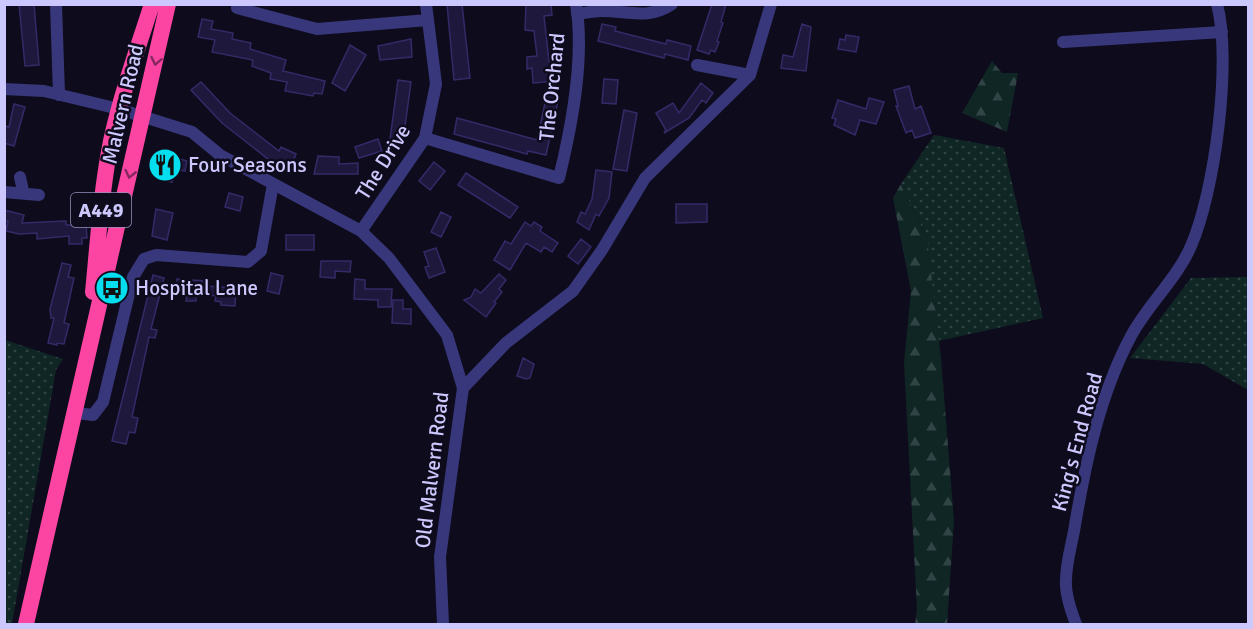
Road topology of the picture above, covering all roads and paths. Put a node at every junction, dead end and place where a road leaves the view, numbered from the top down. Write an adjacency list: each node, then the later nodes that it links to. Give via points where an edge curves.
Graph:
1 (56, 4): 16 (street)
2 (152, 4): 17 (highway, Malvern Road / A449)
3 (168, 4): 18 (highway, Malvern Road / A449, one-way to 18)
4 (426, 4): 10 (street, The Drive)
5 (672, 4): 9 (street, via 660,12 637,15)
6 (771, 4): 14 (street)
7 (1217, 4): 11 (street, King's End Road)
8 (237, 8): 10 (street, via 317,29)
9 (577, 9): 19 (street, The Orchard, via 572,128 559,178)
10 (428, 20): 19 (street, The Drive, via 436,84)
11 (1222, 32): 12 (street); 31 (street, King's End Road, via 1224,58 1218,125 1209,186 1192,244 1131,336 1106,392 1095,435 1065,582)
12 (1063, 42)
13 (697, 65): 14 (street)
14 (750, 75): 27 (street, via 645,178 573,291 506,342)
15 (4, 89): 16 (street)
16 (59, 95): 17 (street)
17 (119, 109): 18 (street, Old Malvern Road); 26 (highway, Malvern Road / A449, via 103,188)
18 (144, 117): 21 (street, Old Malvern Road, via 192,132 220,155); 26 (highway, Malvern Road / A449, one-way to 26)
19 (425, 138): 25 (street, The Drive)
20 (20, 177): 22 (street)
21 (273, 184): 25 (street, Old Malvern Road); 28 (street, via 261,251 248,262 156,255 144,259 133,278 103,402 93,415)
22 (22, 191): 23 (street); 24 (street)
23 (4, 192)
24 (39, 195)
25 (361, 231): 27 (street, Old Malvern Road, via 389,258 447,335)
26 (88, 353): 28 (highway, Malvern Road / A449)
27 (463, 388): 30 (street, Old Malvern Road, via 440,557)
28 (76, 413): 29 (highway, Malvern Road / A449)
29 (26, 624)
30 (443, 624)
31 (1076, 624)

